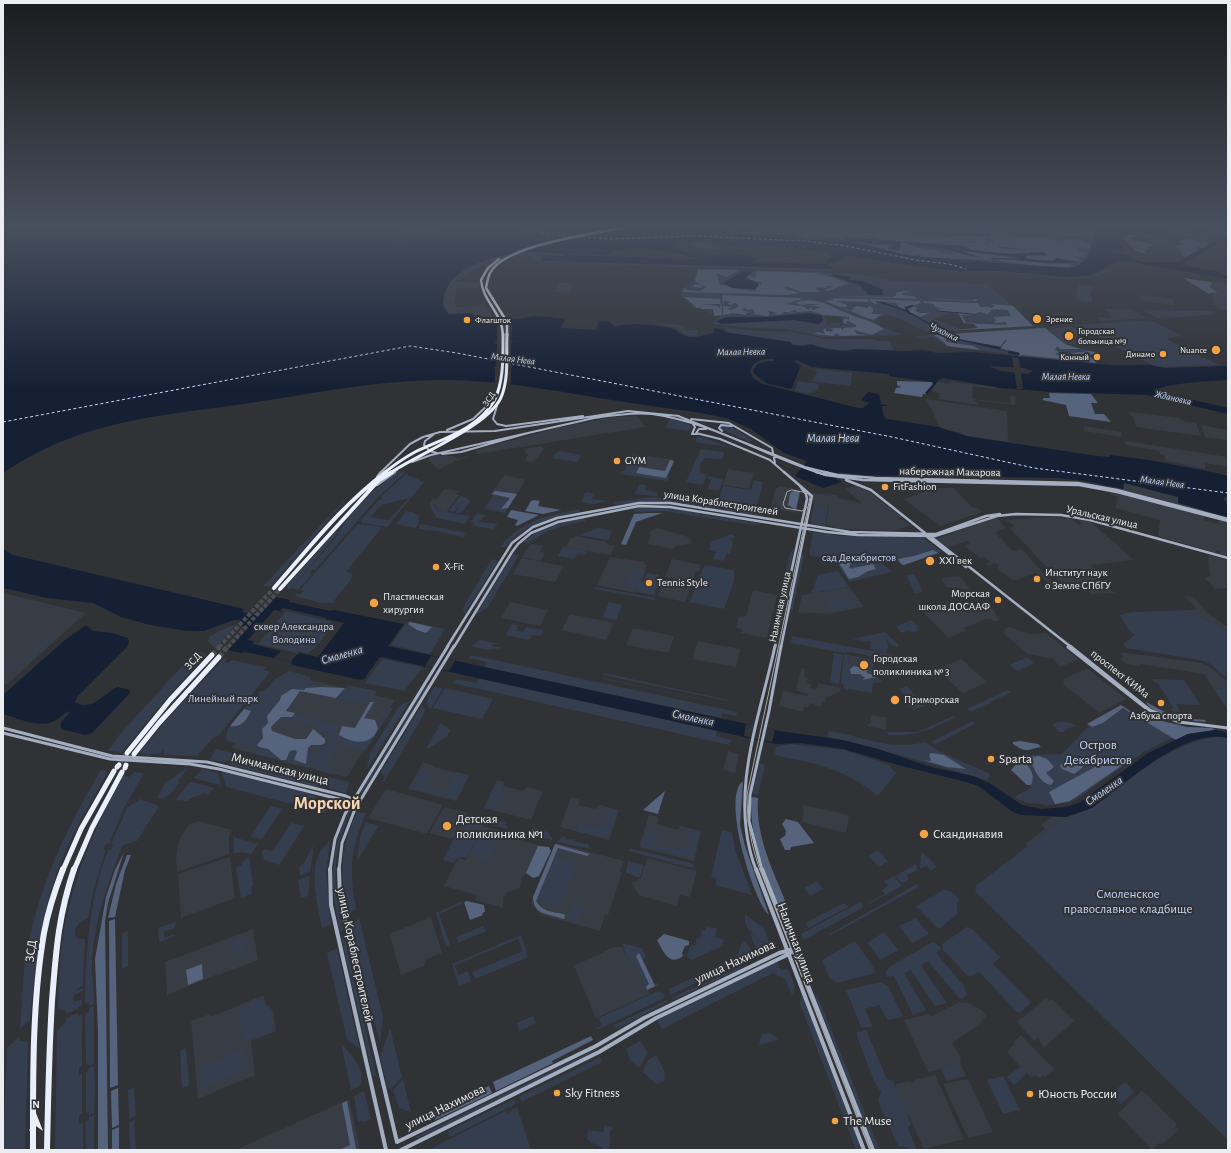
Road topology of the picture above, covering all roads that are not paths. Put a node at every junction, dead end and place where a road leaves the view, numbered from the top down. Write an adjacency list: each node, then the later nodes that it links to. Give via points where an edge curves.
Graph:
1 (481, 281): 3 (highway, ЗСД, via 481,289 502,322 502,368)
2 (486, 281): 4 (highway, ЗСД, via 486,288 506,318 507,325 506,380)
3 (496, 396): 8 (main road, via 473,420 433,435 424,445 432,452 448,454); 12 (highway, ЗСД, via 484,414 474,422)
4 (497, 406): 5 (main road, via 493,419 503,426); 12 (highway, ЗСД, via 478,424)
5 (622, 412): 6 (main road); 16 (main road, via 490,432 452,431 432,434 420,439 401,453)
6 (678, 416): 10 (main road, набережная Макарова); 14 (main road, via 731,424 772,448)
7 (686, 421): 8 (main road, набережная Макарова, via 636,414); 9 (main road, набережная Макарова); 23 (main road, Наличная улица, via 694,426 692,433 719,439 765,459 804,490 807,499)
8 (574, 422): 18 (main road, via 497,439 410,463)
9 (714, 431): 11 (main road, набережная Макарова); 13 (main road, via 701,429 696,433 720,439)
10 (735, 437): 11 (main road, набережная Макарова); 13 (main road, via 719,427 724,424 731,426 771,451 766,455)
11 (743, 442): 15 (main road, набережная Макарова, via 797,466); 17 (main road, набережная Макарова, via 826,473)
12 (425, 449): 16 (highway, ЗСД); 18 (highway, ЗСД, via 393,470)
13 (753, 453): 14 (main road)
14 (775, 463): 24 (main road, Наличная улица, via 812,497)
15 (826, 475): 17 (main road, набережная Макарова, via 857,480); 25 (main road, проспект КИМа, via 857,483 879,496)
16 (377, 477): 27 (highway, ЗСД)
17 (910, 480): 22 (main road, набережная Макарова, via 1070,483 1106,489)
18 (371, 489): 28 (highway, ЗСД)
19 (597, 511): 20 (main road); 21 (main road, улица Кораблестроителей); 23 (main road, улица Кораблестроителей, via 660,502)
20 (599, 514): 21 (main road, улица Кораблестроителей); 23 (main road, улица Кораблестроителей, via 639,506 659,506)
21 (565, 518): 37 (main road, улица Кораблестроителей, via 533,527 512,543); 38 (main road, улица Кораблестроителей, via 536,530 517,545)
22 (1228, 520)
23 (801, 526): 24 (main road, улица Кораблестроителей); 40 (main road, Наличная улица, via 752,738 743,806 744,831 752,859)
24 (806, 527): 25 (main road, Уральская улица, via 850,532); 39 (main road, Наличная улица, via 750,796 751,831 758,859)
25 (927, 535): 26 (main road, Уральская улица, via 935,536 997,516 1054,515 1090,520); 32 (main road, проспект КИМа, via 1143,706 1186,723)
26 (1228, 558)
27 (274, 588)
28 (280, 589)
29 (212, 655): 34 (highway, ЗСД, via 170,700)
30 (219, 657): 35 (highway, ЗСД)
31 (3, 728): 36 (main road, Мичманская улица)
32 (1228, 728)
33 (3, 732): 36 (main road, Мичманская улица)
34 (127, 753)
35 (134, 754)
36 (111, 757): 37 (main road, Мичманская улица, via 207,762)
37 (352, 800): 38 (main road, Мичманская улица); 44 (main road, улица Кораблестроителей, via 334,842 329,872 329,894)
38 (359, 802): 41 (main road, улица Кораблестроителей, via 342,842 338,870 339,891)
39 (794, 949): 40 (main road, улица Нахимова); 47 (main road, Наличная улица)
40 (788, 952): 41 (main road, улица Нахимова, via 644,1018 596,1046); 45 (main road, улица Нахимова, via 656,1018 599,1052); 46 (main road, Наличная улица)
41 (397, 1142)
42 (33, 1150): 43 (highway, ЗСД, via 34,1053 40,958 45,931 62,871 72,847 86,818 120,768 84,846 58,928 48,1048)
43 (47, 1150)
44 (386, 1150)
45 (401, 1150)
46 (864, 1150)
47 (873, 1150)

